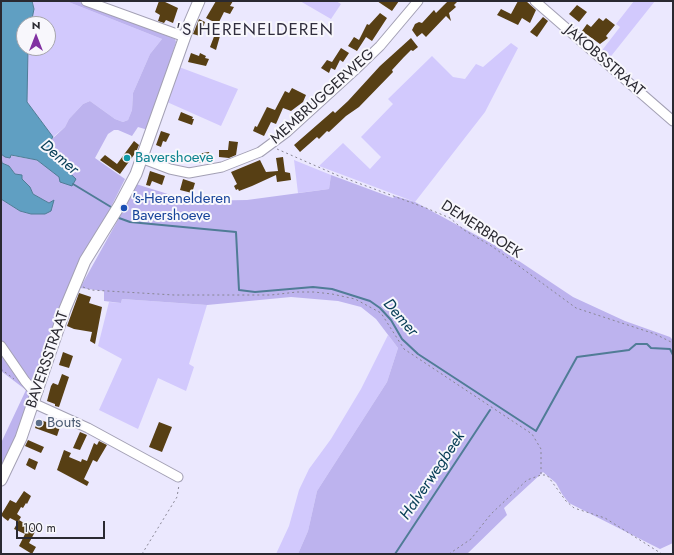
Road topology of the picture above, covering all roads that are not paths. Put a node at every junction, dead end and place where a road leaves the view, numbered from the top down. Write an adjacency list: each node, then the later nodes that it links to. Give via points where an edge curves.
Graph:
1 (86, 1): 5 (street)
2 (199, 1): 5 (main road, BAVERSSTRAAT)
3 (418, 1): 7 (street, MEMBRUGGERWEG, via 380,46 270,146 240,161 190,173 170,169)
4 (535, 1): 6 (street, JAKOBSSTRAAT)
5 (185, 36): 7 (main road, BAVERSSTRAAT)
6 (673, 121)
7 (141, 158): 9 (main road, BAVERSSTRAAT, via 128,190 86,261 75,285)
8 (1, 346): 9 (street, via 25,381 31,388)
9 (38, 390): 10 (main road, BAVERSSTRAAT)
10 (33, 403): 11 (street, via 88,428); 12 (main road, BAVERSSTRAAT, via 15,454)
11 (178, 477)
12 (1, 480)

